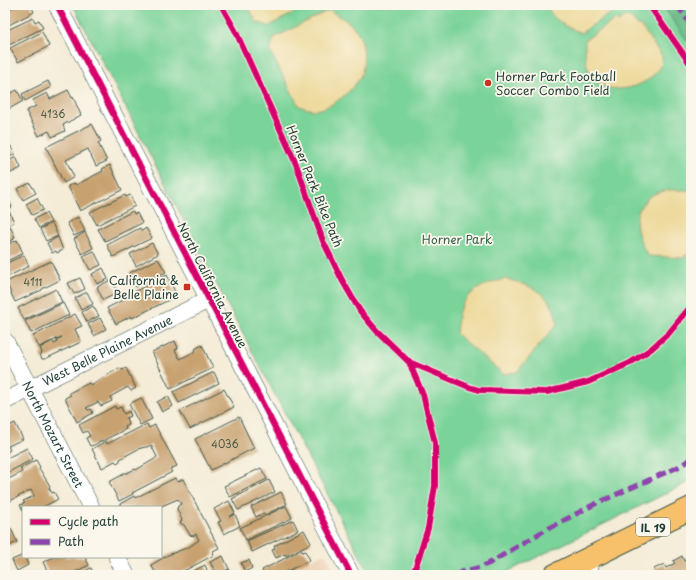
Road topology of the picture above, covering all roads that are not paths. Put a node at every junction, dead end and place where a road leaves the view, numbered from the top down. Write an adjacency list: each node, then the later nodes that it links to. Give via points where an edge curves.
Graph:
1 (56, 5): 2 (street, North California Avenue)
2 (208, 300): 4 (street, West Belle Plaine Avenue); 11 (street, North California Avenue)
3 (5, 340): 4 (street, North Mozart Street)
4 (30, 388): 5 (street, West Belle Plaine Avenue); 6 (street, North Mozart Street)
5 (5, 401)
6 (90, 506)
7 (691, 508): 9 (main road, IL 19)
8 (118, 558): 10 (street)
9 (588, 568): 12 (main road, IL 19)
10 (126, 575)
11 (351, 575)
12 (555, 575)

